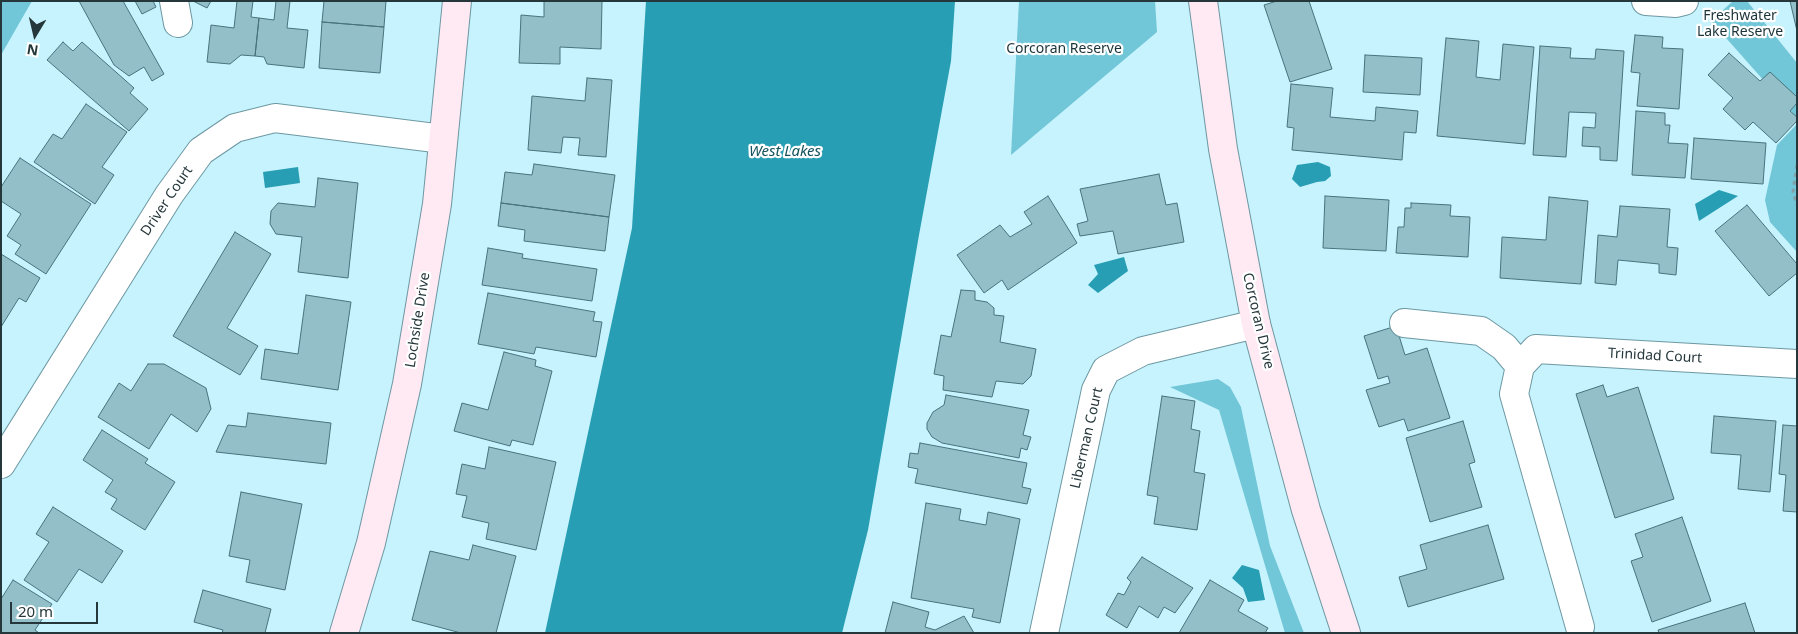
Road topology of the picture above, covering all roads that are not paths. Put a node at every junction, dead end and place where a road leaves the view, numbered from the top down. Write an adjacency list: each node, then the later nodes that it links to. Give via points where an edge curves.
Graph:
1 (457, 1): 5 (street, Lochside Drive)
2 (1204, 1): 7 (street, Corcoran Drive, via 1224,149)
3 (1646, 1): 4 (street)
4 (1684, 1)
5 (443, 139): 10 (street, Driver Court, via 275,118 235,128 201,152 169,195); 12 (street, Lochside Drive, via 437,204 408,384 371,543)
6 (1404, 323): 9 (street, via 1481,331 1504,347)
7 (1256, 324): 13 (street, Liberman Court, via 1143,351 1106,370 1096,390); 14 (street, Corcoran Drive, via 1306,510)
8 (1797, 364): 9 (street, Trinidad Court, via 1536,349)
9 (1520, 366): 11 (street, via 1514,394)
10 (1, 464)
11 (1575, 631)
12 (344, 633)
13 (1044, 633)
14 (1346, 633)

